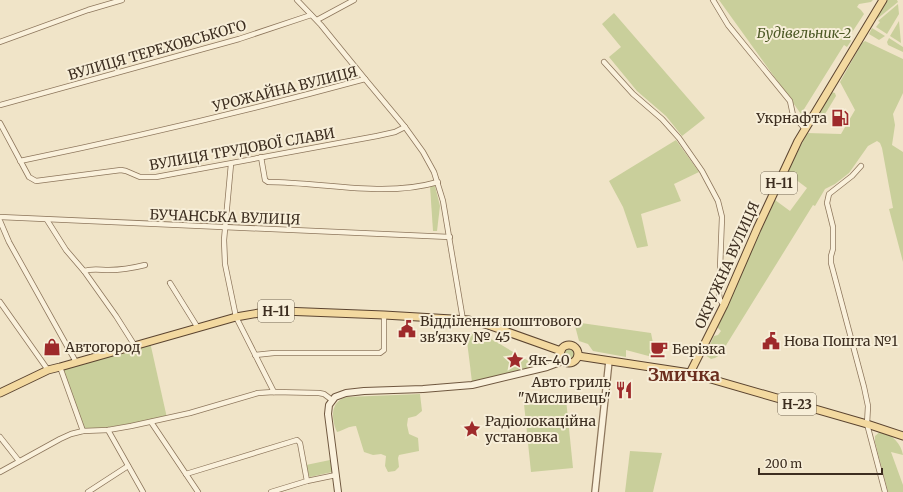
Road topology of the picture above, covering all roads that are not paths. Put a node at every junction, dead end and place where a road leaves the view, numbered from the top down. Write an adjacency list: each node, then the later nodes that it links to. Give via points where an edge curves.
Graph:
1 (122, 0): 8 (street)
2 (297, 0): 6 (street)
3 (354, 0): 7 (street)
4 (712, 0): 14 (street, via 728,25 790,101 793,115)
5 (883, 0): 14 (main road, ОКРУЖНА ВУЛИЦЯ / Н-11)
6 (311, 15): 7 (street); 11 (street, ВУЛИЦЯ ТЕРЕХОВСЬКОГО, via 232,40)
7 (317, 20): 10 (street)
8 (0, 42)
9 (604, 62): 29 (street, via 679,138 702,171 718,201 722,217 719,294)
10 (365, 79): 13 (street, УРОЖАЙНА ВУЛИЦЯ); 16 (street, УРОЖАЙНА ВУЛИЦЯ, via 274,104)
11 (0, 105)
12 (0, 122): 16 (street)
13 (405, 127): 15 (street, ВУЛИЦЯ ТРУДОВОЇ СЛАВИ, via 388,134); 19 (street, УРОЖАЙНА ВУЛИЦЯ, via 429,162)
14 (805, 129): 29 (main road, ОКРУЖНА ВУЛИЦЯ / Н-11)
15 (261, 157): 17 (street, ВУЛИЦЯ ТРУДОВОЇ СЛАВИ); 19 (street, via 265,180 268,182 404,189)
16 (20, 162): 17 (street, ВУЛИЦЯ ТРУДОВОЇ СЛАВИ, via 34,181 122,170 149,178)
17 (231, 164): 23 (street)
18 (861, 166): 48 (street, via 829,194 826,203 833,227 831,263 864,387 868,406)
19 (438, 182): 24 (street, УРОЖАЙНА ВУЛИЦЯ)
20 (0, 217): 22 (street, БУЧАНСЬКА ВУЛИЦЯ)
21 (0, 220): 40 (street, via 9,242)
22 (47, 220): 23 (street, БУЧАНСЬКА ВУЛИЦЯ); 26 (street, via 66,250)
23 (225, 228): 24 (street, БУЧАНСЬКА ВУЛИЦЯ); 31 (street, via 224,264)
24 (450, 237): 32 (street, УРОЖАЙНА ВУЛИЦЯ)
25 (144, 265): 26 (street)
26 (84, 271): 34 (street)
27 (170, 283): 33 (street)
28 (0, 302): 42 (street)
29 (724, 305): 43 (main road, ОКРУЖНА ВУЛИЦЯ / Н-11)
30 (384, 315): 31 (main road, Н-11, via 275,311); 32 (main road, Н-11); 36 (street, via 384,350 380,353 274,353)
31 (236, 317): 33 (main road, Н-11); 36 (street)
32 (463, 320): 35 (main road, Н-11, via 488,325)
33 (198, 328): 34 (main road, Н-11)
34 (136, 346): 40 (main road, Н-11)
35 (561, 351): 37 (main road, Н-11, via 563,347 572,345 578,351); 38 (main road)
36 (255, 356): 44 (street)
37 (578, 356): 38 (main road, via 572,362); 39 (main road)
38 (563, 361): 46 (main road, via 472,385 346,393)
39 (609, 361): 43 (main road); 64 (street)
40 (76, 362): 41 (main road, Н-11)
41 (60, 367): 42 (main road, Н-11); 50 (street)
42 (48, 370): 45 (main road, Н-11)
43 (690, 373): 48 (main road, Н-23)
44 (274, 392): 46 (street, via 319,393); 47 (street, via 255,394)
45 (0, 393)
46 (332, 400): 57 (main road, via 328,414)
47 (151, 422): 49 (street); 56 (street)
48 (867, 424): 51 (main road, Н-23); 65 (street)
49 (108, 430): 50 (street); 54 (street)
50 (83, 432): 53 (street, via 60,439)
51 (903, 436)
52 (0, 437): 53 (street)
53 (19, 461): 55 (street)
54 (128, 466): 59 (street); 60 (street)
55 (0, 472)
56 (186, 474): 58 (street, via 297,440 300,443); 61 (street)
57 (336, 475): 58 (street); 63 (main road)
58 (307, 481): 62 (street)
59 (88, 492)
60 (143, 492)
61 (198, 492)
62 (271, 492)
63 (338, 492)
64 (595, 492)
65 (885, 492)

